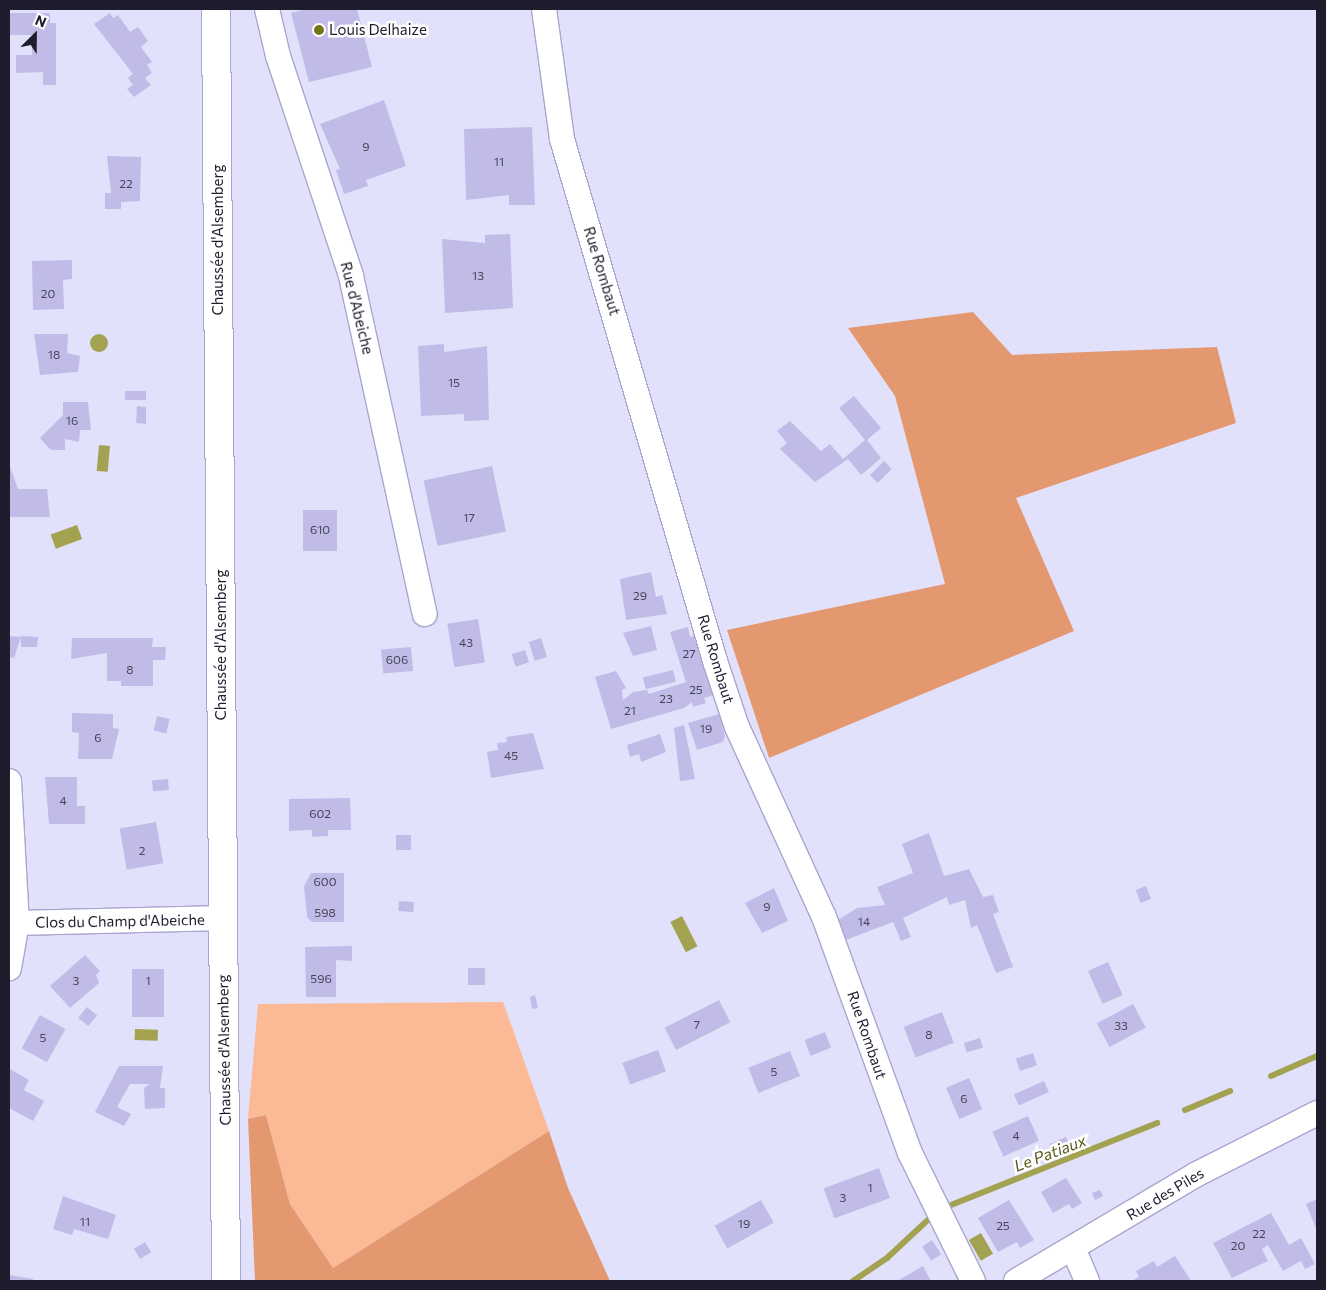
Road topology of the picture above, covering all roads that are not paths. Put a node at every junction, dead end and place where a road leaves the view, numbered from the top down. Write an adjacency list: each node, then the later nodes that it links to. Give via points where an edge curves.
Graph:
1 (216, 9): 6 (main road, Chaussée d'Alsemberg)
2 (267, 9): 4 (street, Rue d'Abeiche, via 278,56 351,276)
3 (544, 9): 12 (street, Rue Rombaut, via 562,139 737,727 824,917 910,1153)
4 (425, 614)
5 (9, 781): 7 (street, Clos du Champ d'Abeiche)
6 (223, 918): 7 (street, Clos du Champ d'Abeiche); 11 (main road, Chaussée d'Alsemberg)
7 (17, 924): 8 (street, Clos du Champ d'Abeiche)
8 (9, 968)
9 (1317, 1113): 10 (street, Rue des Piles, via 1197,1174)
10 (1073, 1248): 13 (street, Rue des Piles); 14 (street)
11 (226, 1281)
12 (973, 1281)
13 (1016, 1281)
14 (1087, 1281)

